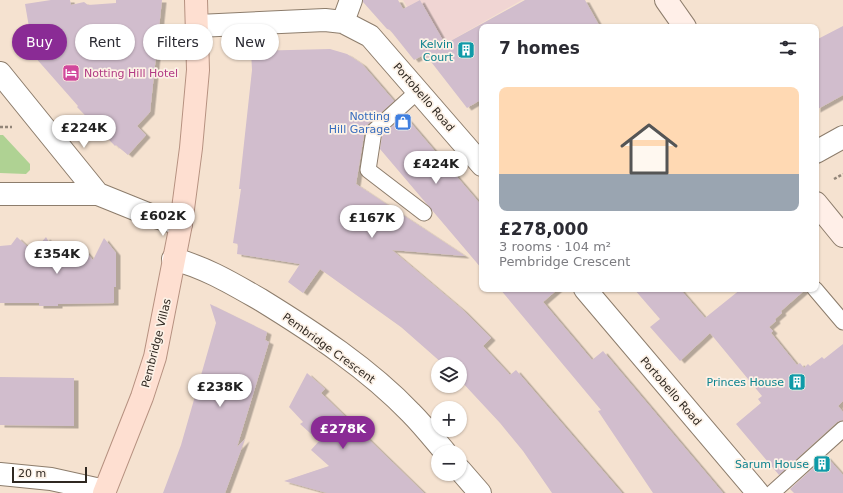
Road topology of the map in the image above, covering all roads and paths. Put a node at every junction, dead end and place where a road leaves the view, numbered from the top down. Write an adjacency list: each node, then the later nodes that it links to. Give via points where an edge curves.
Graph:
1 (196, 0): 5 (main road)
2 (351, 0): 4 (street)
3 (666, 0): 6 (main road)
4 (343, 22): 7 (street, Portobello Road, via 325,20); 10 (street, Portobello Road, via 370,36)
5 (198, 24)
6 (683, 24)
7 (213, 25)
8 (198, 60): 20 (main road, via 191,148)
9 (0, 73): 17 (street)
10 (418, 91): 13 (street, Portobello Road); 19 (lane, via 374,131 368,170)
11 (843, 137): 12 (street)
12 (819, 150)
13 (479, 162)
14 (843, 174): 15 (path)
15 (834, 179)
16 (0, 194): 17 (street)
17 (98, 194): 20 (street, via 155,217)
18 (819, 207): 21 (main road)
19 (424, 213)
20 (181, 224): 22 (main road, Pembridge Villas)
21 (843, 236)
22 (173, 259): 27 (street, Pembridge Crescent, via 197,266 300,324 368,375 411,413); 30 (main road, Pembridge Villas, via 155,357)
23 (588, 292): 32 (street, Portobello Road)
24 (818, 292): 25 (lane)
25 (843, 322)
26 (843, 429): 33 (lane)
27 (439, 445)
28 (0, 474): 30 (street, via 51,479)
29 (467, 478): 31 (street)
30 (104, 492)
31 (480, 493)
32 (758, 493)
33 (772, 493)

